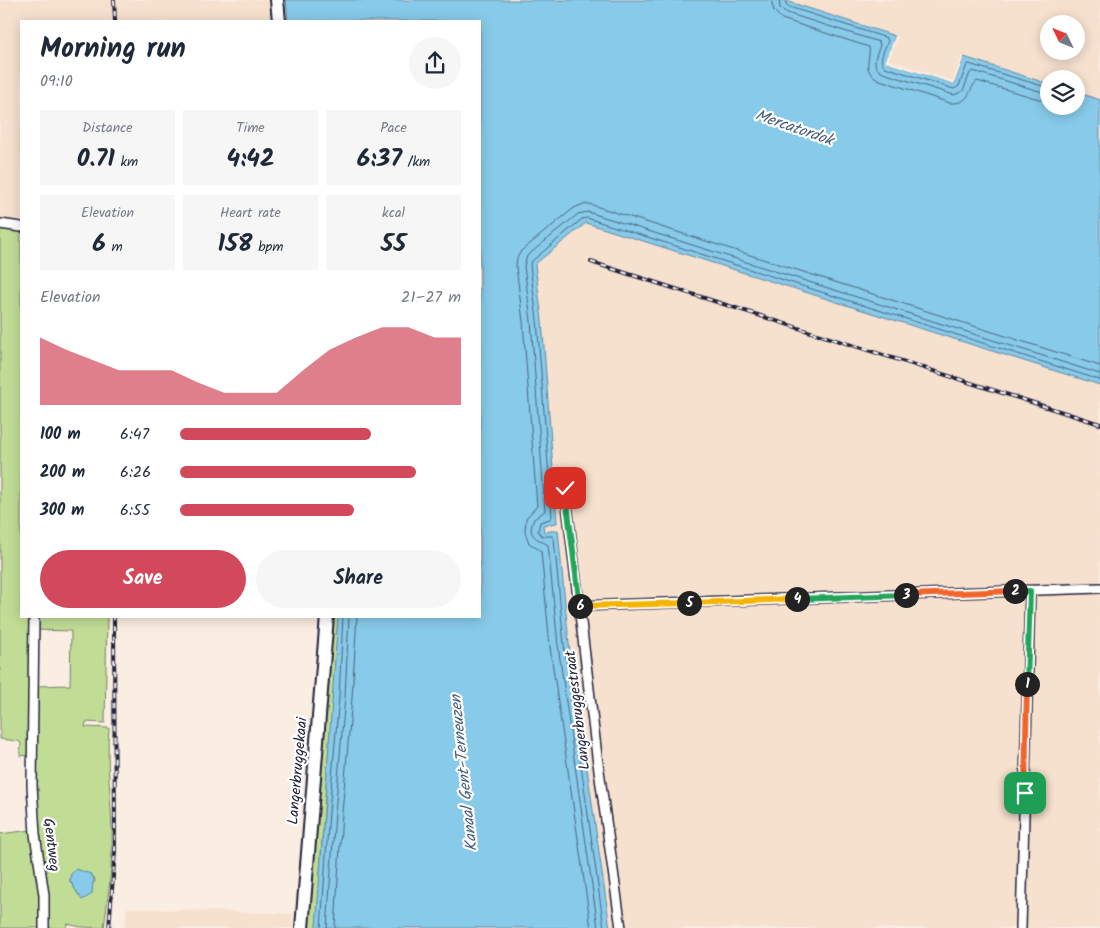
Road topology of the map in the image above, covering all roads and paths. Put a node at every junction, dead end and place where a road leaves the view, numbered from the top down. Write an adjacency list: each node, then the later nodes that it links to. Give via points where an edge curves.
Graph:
1 (277, 0): 2 (main road)
2 (279, 20)
3 (0, 224): 4 (street)
4 (20, 227)
5 (565, 488): 8 (street, Langerbruggestraat)
6 (1100, 588): 7 (street)
7 (1030, 591): 8 (street); 14 (street)
8 (579, 606): 13 (street, Langerbruggestraat)
9 (34, 618): 11 (street, Gentweg, via 33,816 44,895)
10 (327, 618): 12 (main road, Langerbruggekaai)
11 (44, 928)
12 (302, 928)
13 (621, 928)
14 (1021, 928)

